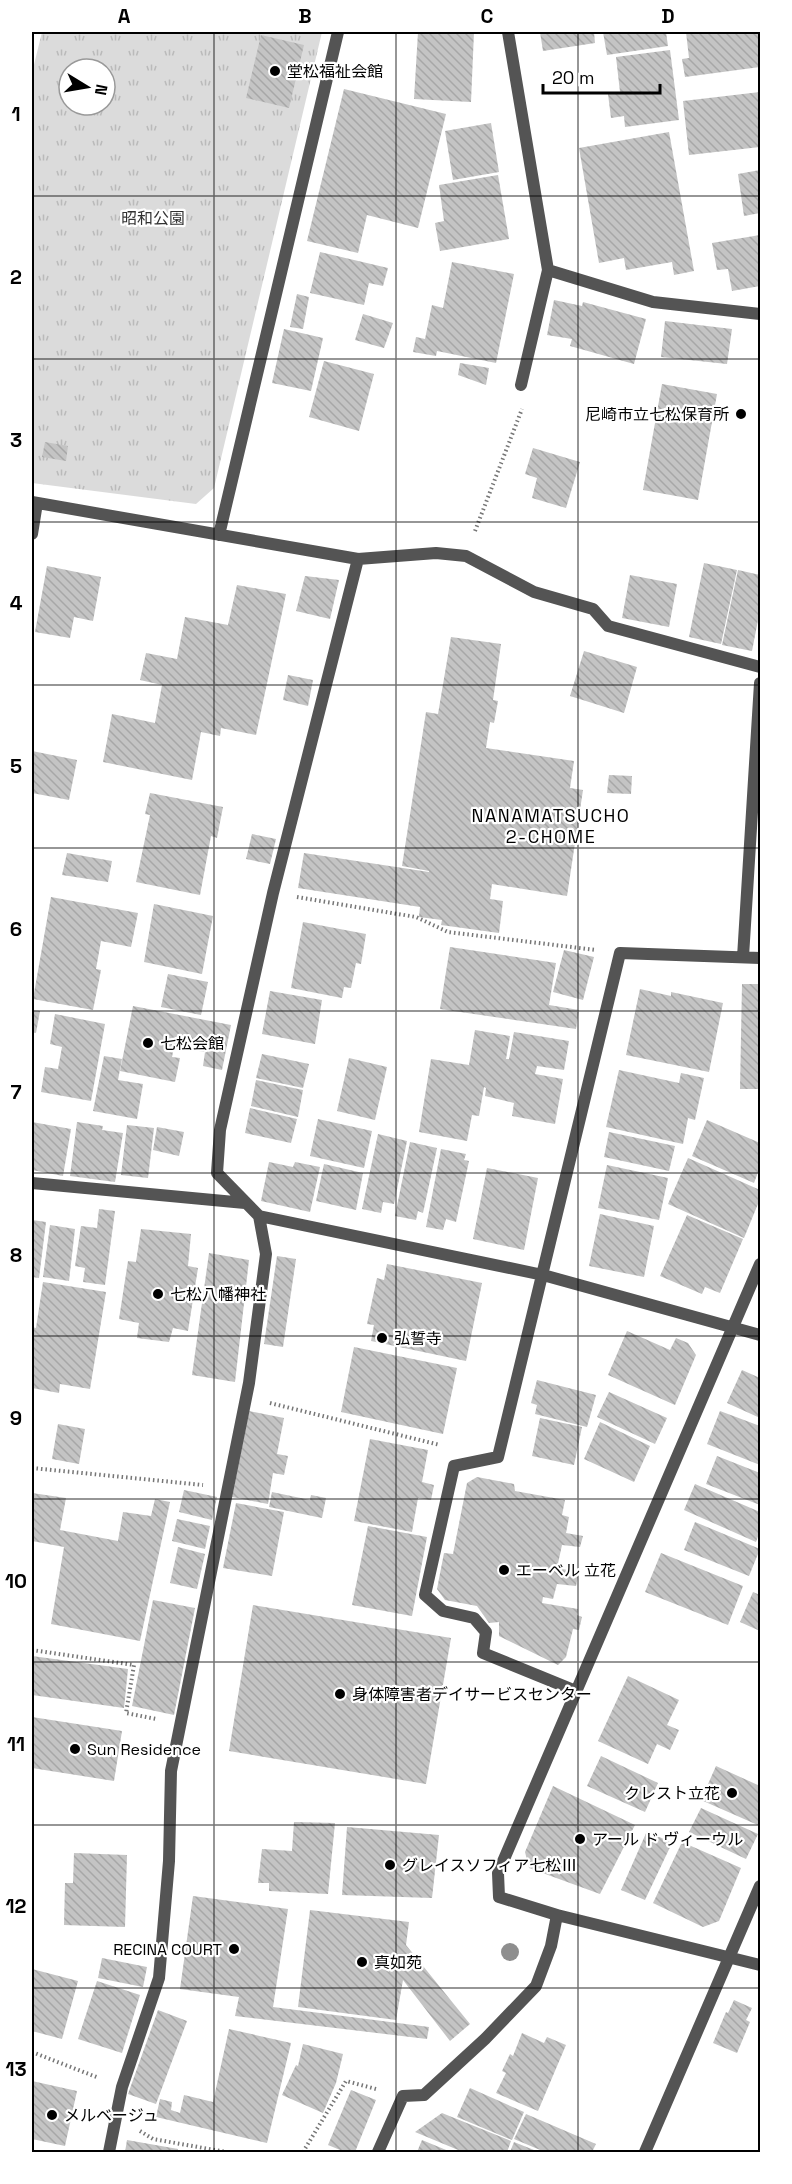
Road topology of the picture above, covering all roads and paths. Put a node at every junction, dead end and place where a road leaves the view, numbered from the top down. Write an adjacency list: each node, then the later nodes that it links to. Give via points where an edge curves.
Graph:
1 (338, 32): 8 (street)
2 (508, 32): 3 (street)
3 (548, 270): 4 (street, via 653,302); 5 (street)
4 (760, 314)
5 (520, 385): 9 (path, via 524,405)
6 (34, 503): 7 (street); 8 (street)
7 (32, 534)
8 (219, 535): 10 (street)
9 (466, 556): 10 (street, via 436,553); 11 (street, via 534,592 593,609 608,626)
10 (358, 559): 13 (street)
11 (760, 667)
12 (760, 683): 15 (street)
13 (273, 893): 14 (path, via 416,917 448,932); 18 (street, via 220,1130 217,1173)
14 (620, 953): 15 (street); 21 (street)
15 (743, 957): 16 (street)
16 (760, 958)
17 (32, 1183): 18 (street)
18 (245, 1203): 19 (street)
19 (259, 1216): 21 (street); 24 (street, via 266,1254)
20 (760, 1264): 22 (street)
21 (543, 1275): 22 (street); 29 (street, via 498,1457 454,1466 425,1595 443,1611 474,1618 486,1632 483,1653)
22 (734, 1327): 23 (street); 29 (street)
23 (760, 1335)
24 (246, 1397): 25 (path); 27 (street)
25 (448, 1447)
26 (32, 1467): 27 (path)
27 (228, 1487): 30 (street)
28 (32, 1650): 30 (path, via 134,1665 126,1713)
29 (576, 1691): 32 (street, via 498,1873 499,1897)
30 (181, 1723): 36 (street, via 171,1770 169,1861 159,1978)
31 (760, 1886): 33 (street)
32 (557, 1915): 33 (street); 37 (street, via 551,1946 536,1986 424,2095)
33 (730, 1956): 34 (street); 43 (street)
34 (760, 1965)
35 (32, 2052): 36 (path)
36 (122, 2087): 38 (street)
37 (403, 2096): 41 (path, via 346,2081); 42 (street)
38 (117, 2119): 39 (street); 40 (path, via 153,2139)
39 (108, 2152)
40 (226, 2152)
41 (303, 2152)
42 (378, 2152)
43 (645, 2152)

